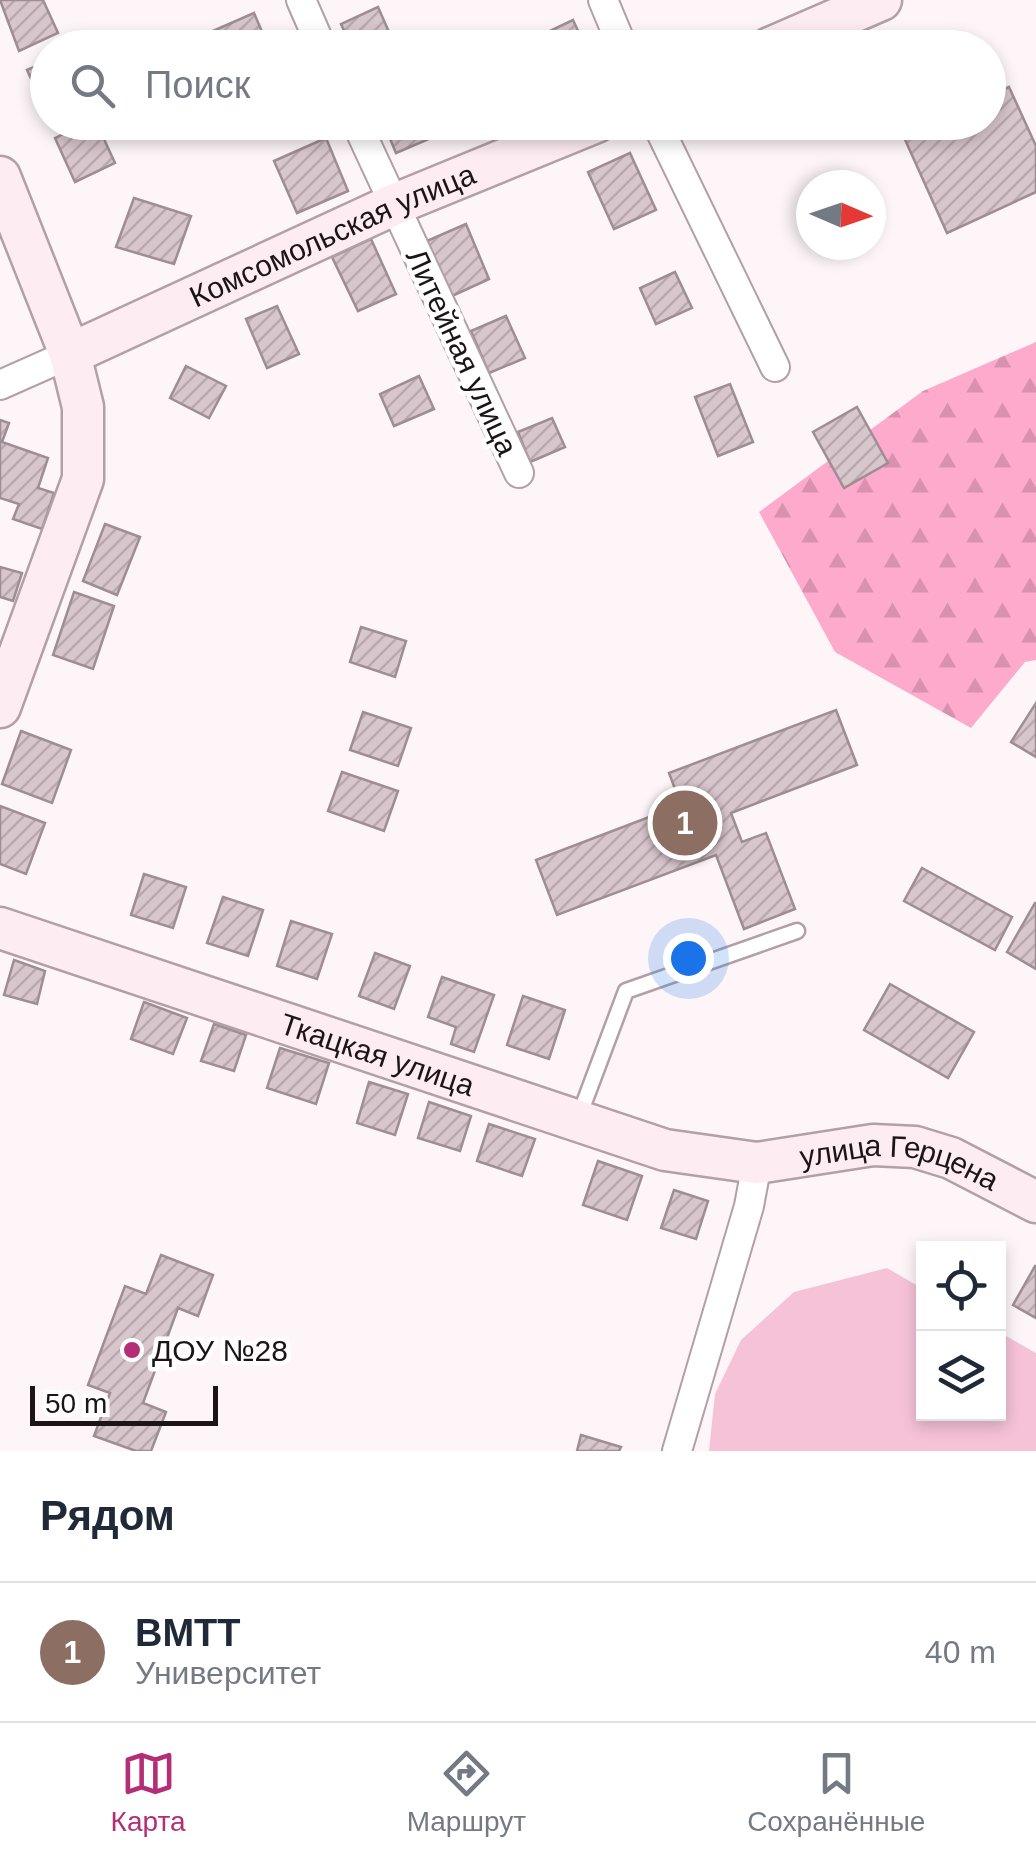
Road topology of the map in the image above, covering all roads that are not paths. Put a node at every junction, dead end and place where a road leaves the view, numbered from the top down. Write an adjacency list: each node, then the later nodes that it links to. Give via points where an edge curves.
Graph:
1 (300, 0): 5 (street)
2 (603, 0): 6 (street)
3 (881, 0): 4 (street)
4 (823, 11): 7 (street)
5 (314, 30)
6 (616, 30)
7 (796, 30)
8 (364, 140): 12 (street, Литейная улица)
9 (552, 140): 12 (street, Комсомольская улица)
10 (665, 140): 14 (street)
11 (0, 177): 13 (street)
12 (392, 205): 13 (street, Комсомольская улица); 16 (street, Литейная улица)
13 (70, 354): 15 (street); 17 (street, via 83,407 83,479)
14 (775, 367)
15 (0, 385)
16 (519, 473)
17 (0, 706)
18 (0, 928): 20 (street, Ткацкая улица)
19 (797, 931): 20 (lane, via 626,991)
20 (576, 1124): 21 (street, Ткацкая улица, via 664,1150)
21 (756, 1163): 22 (street, улица Герцена, via 873,1146 915,1147); 23 (street)
22 (1036, 1202)
23 (677, 1451)

